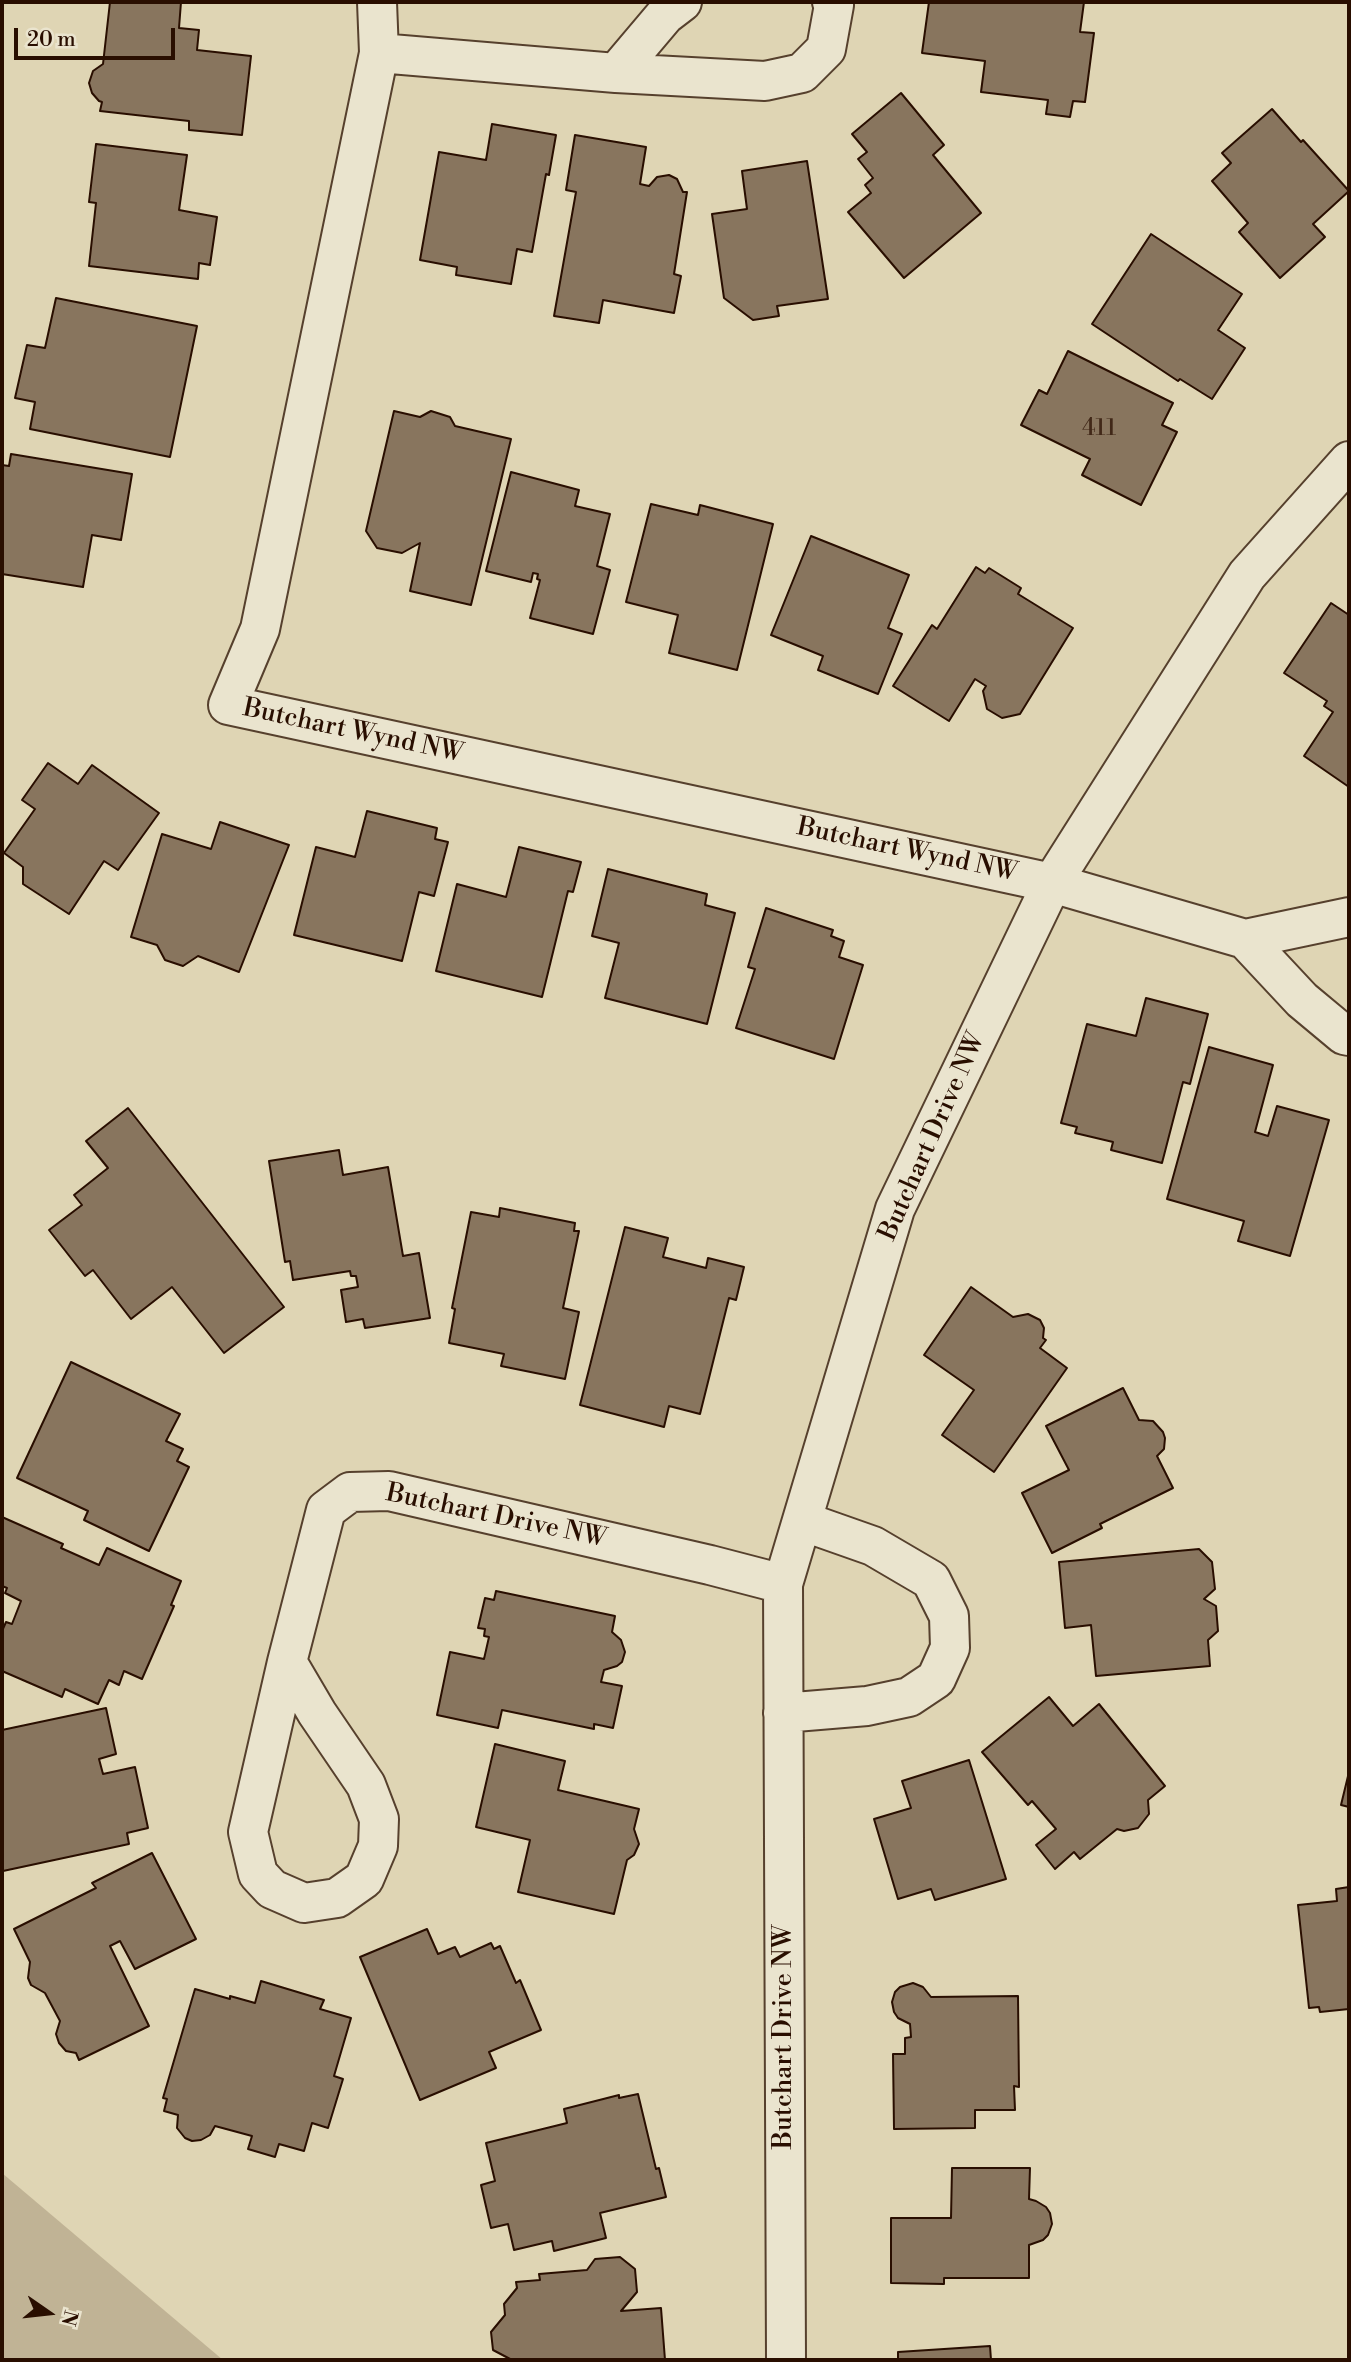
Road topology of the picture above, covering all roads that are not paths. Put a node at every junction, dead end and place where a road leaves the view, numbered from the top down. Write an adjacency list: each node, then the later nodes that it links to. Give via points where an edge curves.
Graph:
1 (377, 2): 4 (street, Butchart Wynd NW)
2 (682, 2): 5 (street, via 665,15)
3 (832, 2): 5 (street, via 826,49 802,73 765,80)
4 (379, 53): 5 (street); 7 (street, Butchart Wynd NW, via 260,629 228,705)
5 (617, 73)
6 (1349, 461): 7 (street, Butchart Drive NW, via 1247,575)
7 (1052, 883): 9 (street); 11 (street, Butchart Drive NW, via 895,1209)
8 (1349, 917): 9 (street)
9 (1244, 939): 10 (street, via 1302,1000)
10 (1349, 1036)
11 (802, 1521): 12 (street, Butchart Drive NW); 14 (street, via 873,1546 931,1580 949,1616 950,1648 936,1679 909,1698)
12 (783, 1584): 13 (street, Butchart Drive NW, via 389,1491 350,1492 326,1510); 14 (street, Butchart Drive NW)
13 (287, 1662): 13 (street, Butchart Drive NW, via 366,1785 379,1819 378,1846 364,1879 337,1898 304,1903 272,1889 258,1874 248,1832)
14 (783, 1713): 15 (street, Butchart Drive NW)
15 (786, 2360)

